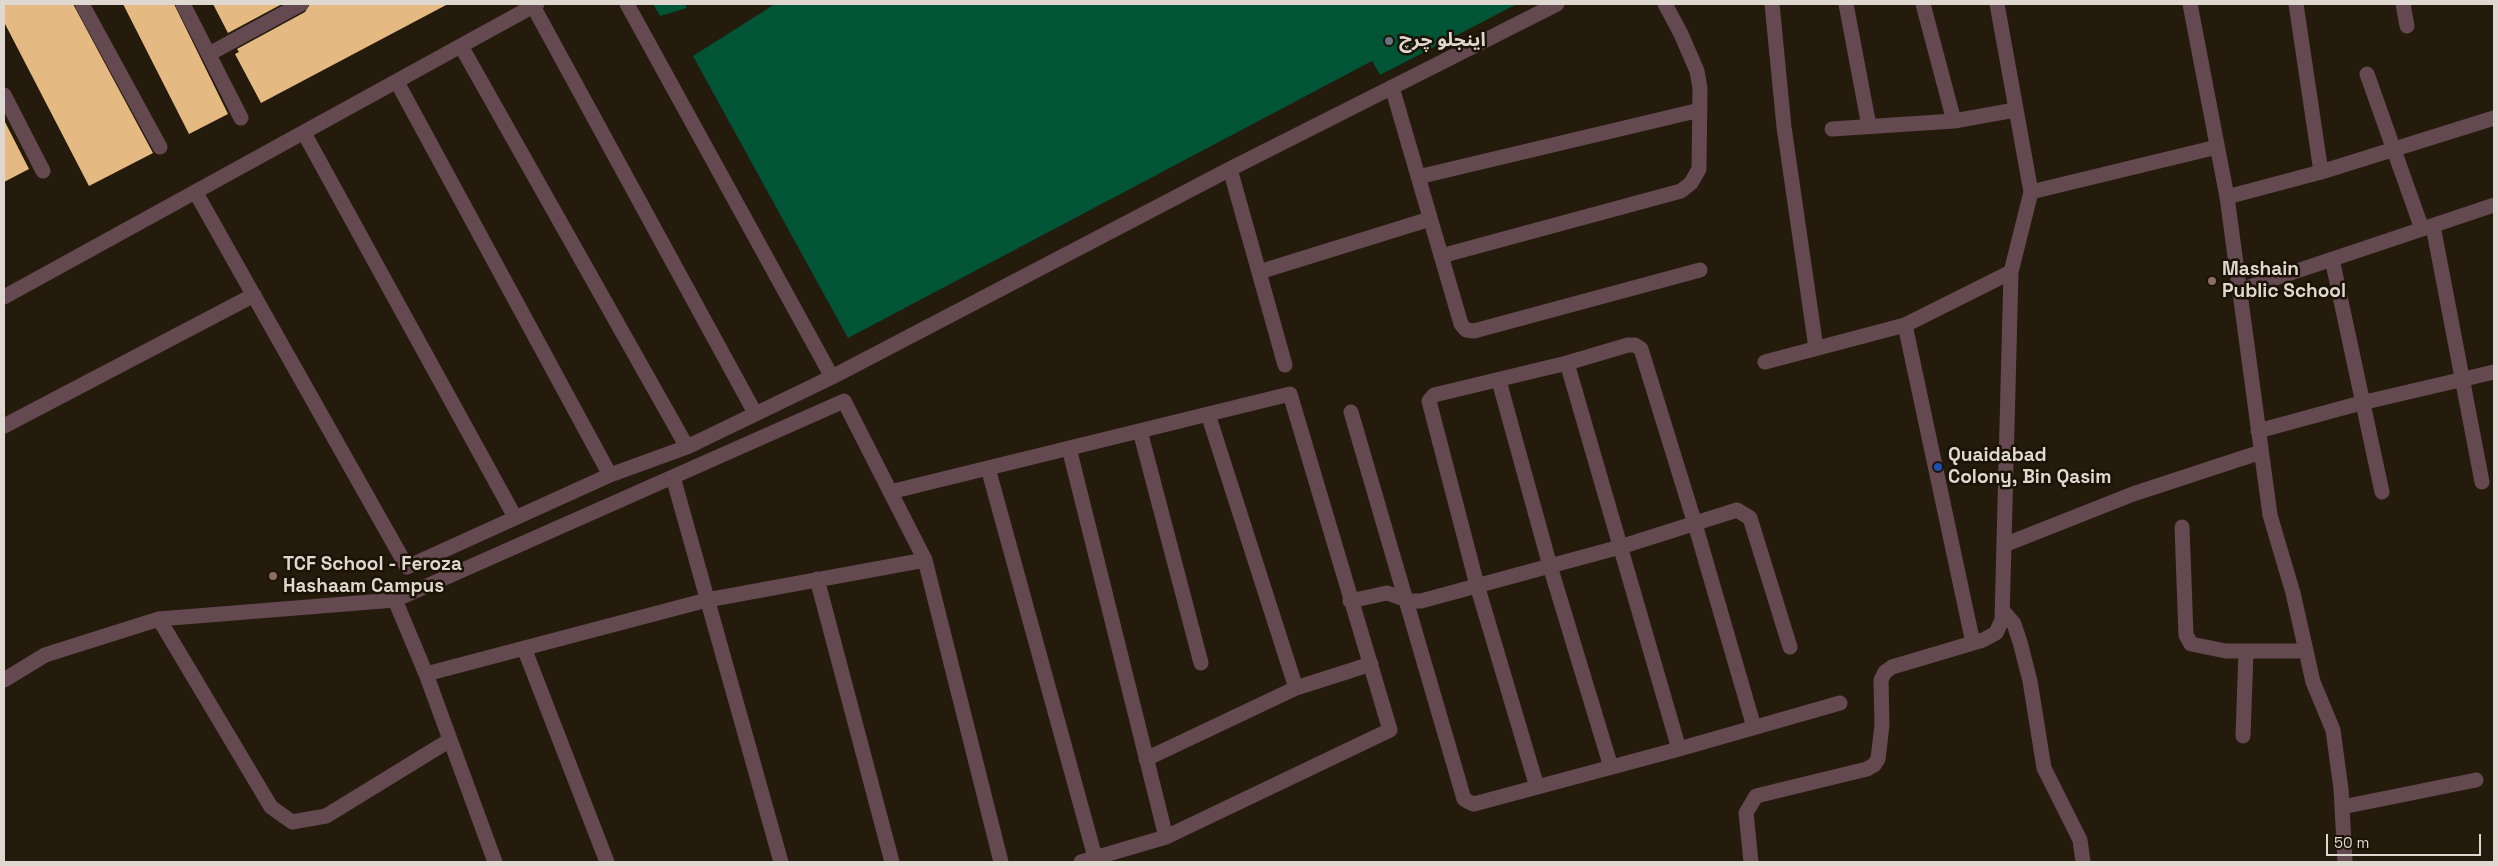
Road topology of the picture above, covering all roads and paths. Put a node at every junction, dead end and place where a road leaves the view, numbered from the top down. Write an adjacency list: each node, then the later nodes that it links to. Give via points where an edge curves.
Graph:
1 (82, 4): 30 (street)
2 (183, 4): 17 (street)
3 (301, 4): 17 (street)
4 (627, 4): 57 (street)
5 (1557, 4): 20 (street)
6 (1665, 4): 22 (street, via 1696,70)
7 (1772, 4): 52 (street, via 1784,127)
8 (1846, 4): 27 (street)
9 (1923, 4): 26 (street)
10 (1997, 4): 23 (street)
11 (2190, 4): 31 (street)
12 (2296, 4): 35 (street)
13 (2403, 4): 15 (street)
14 (535, 5): 16 (street); 62 (street)
15 (2407, 26)
16 (461, 46): 19 (street); 67 (street)
17 (209, 54): 24 (street)
18 (2367, 74): 32 (street)
19 (397, 82): 29 (street); 71 (street)
20 (1392, 87): 33 (street); 36 (street)
21 (4, 96): 34 (street)
22 (1700, 110): 36 (street); 43 (street, via 1699,169 1691,183 1681,191)
23 (2015, 110): 26 (street); 37 (street)
24 (242, 118)
25 (2494, 118): 32 (street)
26 (1954, 121): 27 (street)
27 (1869, 126): 28 (street)
28 (1832, 129)
29 (304, 133): 38 (street); 76 (street)
30 (160, 147)
31 (2217, 147): 37 (street); 39 (street)
32 (2394, 149): 35 (street); 42 (street)
33 (1230, 169): 46 (street); 57 (street)
34 (43, 171)
35 (2321, 172): 39 (street)
36 (1418, 177): 41 (street)
37 (2031, 192): 47 (street)
38 (196, 193): 49 (street); 50 (street)
39 (2227, 197): 48 (street)
40 (2494, 206): 42 (street)
41 (1430, 220): 43 (street); 46 (street)
42 (2428, 228): 44 (street); 59 (street)
43 (1441, 256): 45 (street, via 1461,324 1466,330 1474,331)
44 (2332, 259): 48 (street); 60 (street)
45 (1700, 270)
46 (1259, 272): 55 (street)
47 (2011, 272): 51 (street); 79 (street)
48 (2240, 290): 66 (street)
49 (254, 295): 64 (street); 76 (street, via 407,567)
50 (4, 297)
51 (1905, 325): 52 (street); 91 (street)
52 (1816, 348): 53 (street)
53 (1765, 362)
54 (1567, 364): 58 (street); 77 (street, via 1628,345 1635,345 1641,350); 80 (street)
55 (1284, 365)
56 (2494, 372): 59 (street)
57 (832, 377): 62 (street)
58 (1499, 380): 82 (street); 84 (street, via 1434,395 1429,401)
59 (2461, 381): 60 (street); 73 (street)
60 (2361, 403): 66 (street); 75 (street)
61 (1351, 412): 87 (street)
62 (754, 413): 67 (street)
63 (1208, 414): 65 (street); 88 (street, via 1290,394); 100 (street)
64 (4, 426)
65 (1140, 431): 68 (street); 96 (street)
66 (2258, 431): 69 (street)
67 (687, 447): 71 (street)
68 (1069, 448): 70 (street); 106 (street)
69 (2260, 452): 79 (street, via 2133,494); 94 (street, via 2270,515)
70 (988, 468): 74 (street); 112 (street)
71 (610, 475): 76 (street)
72 (673, 476): 74 (street, via 844,401); 85 (street); 86 (street)
73 (2482, 482)
74 (890, 492): 81 (street)
75 (2382, 492)
76 (514, 517)
77 (1695, 524): 80 (street); 92 (street, via 1737,510 1750,518); 102 (street)
78 (2182, 527): 95 (street, via 2188,641 2226,651)
79 (2004, 545): 89 (street)
80 (1620, 547): 82 (street); 105 (street)
81 (925, 560): 83 (street); 117 (street)
82 (1550, 566): 84 (street); 107 (street)
83 (817, 579): 86 (street); 116 (street)
84 (1477, 585): 87 (street, via 1421,601); 109 (street)
85 (395, 600): 90 (street); 98 (street)
86 (707, 600): 93 (street); 115 (street)
87 (1404, 600): 88 (street, via 1387,593); 109 (street, via 1464,799 1474,804)
88 (1350, 601): 97 (street)
89 (2002, 610): 91 (street, via 2002,620 1996,633); 119 (street, via 2014,624 2020,642 2030,681 2044,768 2080,840)
90 (159, 619): 99 (street, via 45,655); 104 (street, via 271,807 292,822 326,816)
91 (1973, 643): 118 (street, via 1892,667 1885,672 1881,680 1882,726 1878,759 1867,770 1756,796 1746,813)
92 (1790, 647)
93 (524, 648): 98 (street); 114 (street)
94 (2306, 651): 95 (street); 110 (street, via 2313,682 2332,730)
95 (2246, 652): 103 (street)
96 (1201, 663)
97 (1371, 664): 100 (street); 111 (street, via 1390,730)
98 (426, 674): 104 (street)
99 (4, 680)
100 (1296, 688): 106 (street)
101 (1840, 703): 102 (street)
102 (1754, 727): 105 (street)
103 (2242, 736)
104 (450, 740): 113 (street)
105 (1679, 749): 107 (street)
106 (1146, 759): 111 (street)
107 (1611, 767): 109 (street)
108 (2476, 780): 110 (street)
109 (1537, 787)
110 (2342, 807): 120 (street)
111 (1166, 837): 112 (street)
112 (1088, 860)
113 (495, 862)
114 (607, 862)
115 (781, 862)
116 (892, 862)
117 (1001, 862)
118 (1751, 862)
119 (2084, 862)
120 (2346, 862)

